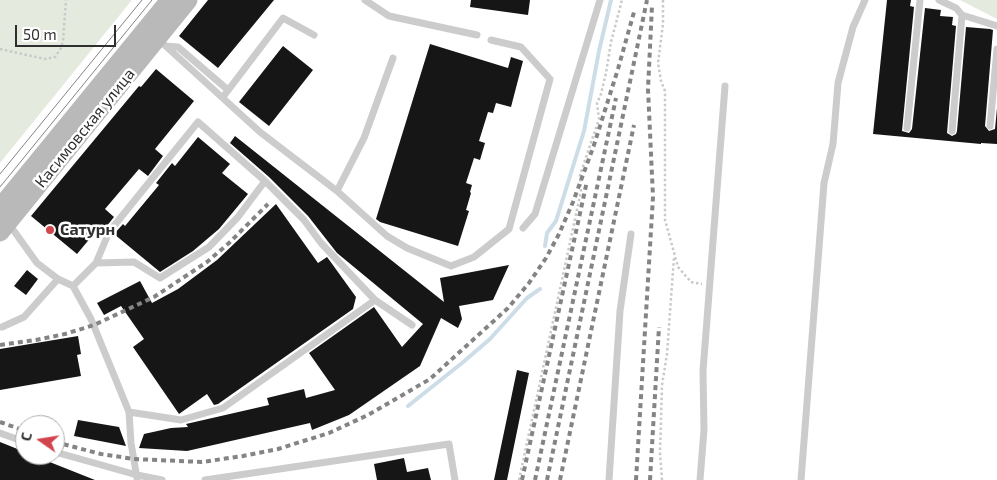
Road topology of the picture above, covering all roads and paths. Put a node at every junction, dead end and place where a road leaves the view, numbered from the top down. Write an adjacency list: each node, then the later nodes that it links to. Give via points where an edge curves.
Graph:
1 (66, 0): 17 (path, via 63,41 55,57 45,59)
2 (170, 0): 15 (main road, Касимовская улица)
3 (188, 0): 15 (main road, Касимовская улица)
4 (365, 0): 14 (lane, via 389,16)
5 (600, 0): 29 (lane, via 535,214)
6 (622, 0): 47 (path, via 597,103 599,119 580,175 581,191)
7 (663, 0): 31 (path, via 658,63 665,90 665,220)
8 (865, 0): 51 (lane, via 852,27 838,83 833,144 824,183)
9 (920, 0): 24 (lane)
10 (939, 0): 11 (lane, via 956,8)
11 (962, 15): 12 (lane); 25 (lane)
12 (997, 26)
13 (314, 35): 21 (lane, via 284,18)
14 (477, 35)
15 (156, 38): 21 (lane, via 178,47); 22 (lane); 28 (main road, Касимовская улица)
16 (491, 40): 27 (lane, via 521,47 550,79 509,229 474,257 451,266 387,236)
17 (0, 49)
18 (997, 49): 23 (lane)
19 (393, 58): 27 (lane, via 364,138)
20 (725, 86): 35 (lane)
21 (228, 90): 22 (lane)
22 (223, 97): 27 (lane, via 260,132)
23 (990, 126)
24 (908, 128)
25 (952, 131)
26 (265, 181): 32 (lane, via 209,247 160,278 134,262); 32 (lane, via 198,122 110,232); 36 (lane)
27 (337, 191)
28 (2, 221): 33 (lane, via 14,231 37,263)
29 (523, 228)
30 (631, 234): 48 (lane, via 620,311)
31 (674, 257): 35 (path, via 691,282); 49 (path, via 668,349 662,385)
32 (96, 263): 34 (lane)
33 (58, 279): 34 (lane); 38 (lane, via 24,317)
34 (73, 286): 39 (lane, via 91,318)
35 (710, 286): 50 (lane, via 703,371 704,430)
36 (375, 300): 37 (lane); 39 (lane, via 223,408 180,420)
37 (412, 325)
38 (2, 327)
39 (129, 412): 43 (lane)
40 (0, 432): 41 (lane)
41 (15, 438)
42 (65, 455): 43 (lane)
43 (137, 478): 44 (lane)
44 (162, 480)
45 (205, 480): 46 (lane, via 449,444)
46 (455, 480)
47 (519, 480)
48 (609, 480)
49 (662, 480)
50 (700, 480)
51 (801, 480)

